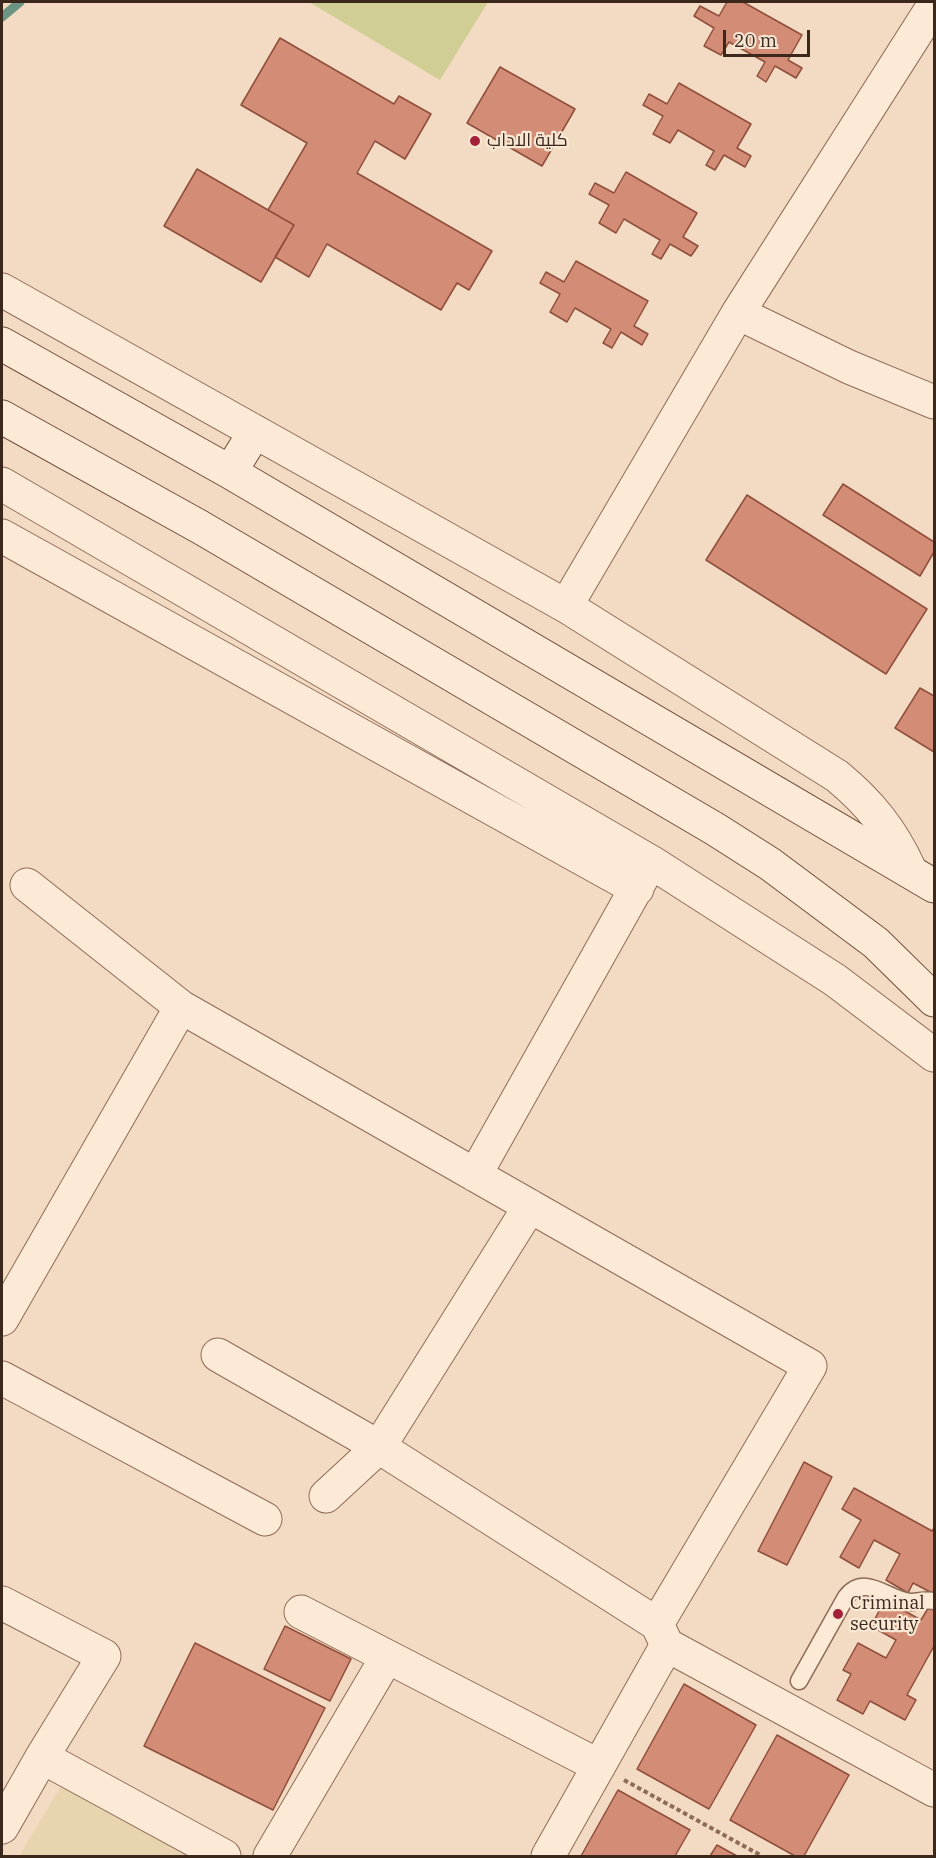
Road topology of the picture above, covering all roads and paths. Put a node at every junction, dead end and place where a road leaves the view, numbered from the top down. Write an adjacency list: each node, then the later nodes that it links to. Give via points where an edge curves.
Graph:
1 (934, 5): 3 (street)
2 (2, 290): 7 (street)
3 (738, 313): 5 (street, via 849,367); 11 (street)
4 (2, 344): 8 (street)
5 (934, 402)
6 (2, 417): 15 (street, via 200,526 724,835 770,864 876,943)
7 (255, 432): 8 (street); 11 (street)
8 (230, 472): 13 (street)
9 (2, 484): 12 (street)
10 (2, 536): 12 (street)
11 (566, 606): 13 (street, via 837,776 873,808)
12 (644, 876): 17 (street, via 834,980); 18 (street)
13 (922, 878)
14 (27, 885): 16 (street)
15 (934, 1000)
16 (181, 1007): 18 (street); 20 (street)
17 (934, 1055)
18 (475, 1175): 19 (street)
19 (530, 1206): 23 (street); 29 (street, via 810,1366)
20 (2, 1318)
21 (218, 1355): 23 (street)
22 (2, 1378): 25 (street)
23 (379, 1447): 24 (street); 29 (street)
24 (326, 1496)
25 (264, 1519)
26 (934, 1601): 31 (lane, via 912,1602 864,1587 852,1591)
27 (2, 1603): 32 (street, via 104,1656)
28 (301, 1612): 30 (street)
29 (662, 1634): 33 (street); 34 (street)
30 (387, 1657): 33 (street); 37 (street)
31 (799, 1681)
32 (42, 1757): 35 (street); 36 (street)
33 (599, 1766): 38 (street); 39 (path)
34 (934, 1790)
35 (2, 1827)
36 (224, 1857)
37 (270, 1857)
38 (548, 1857)
39 (762, 1857)

